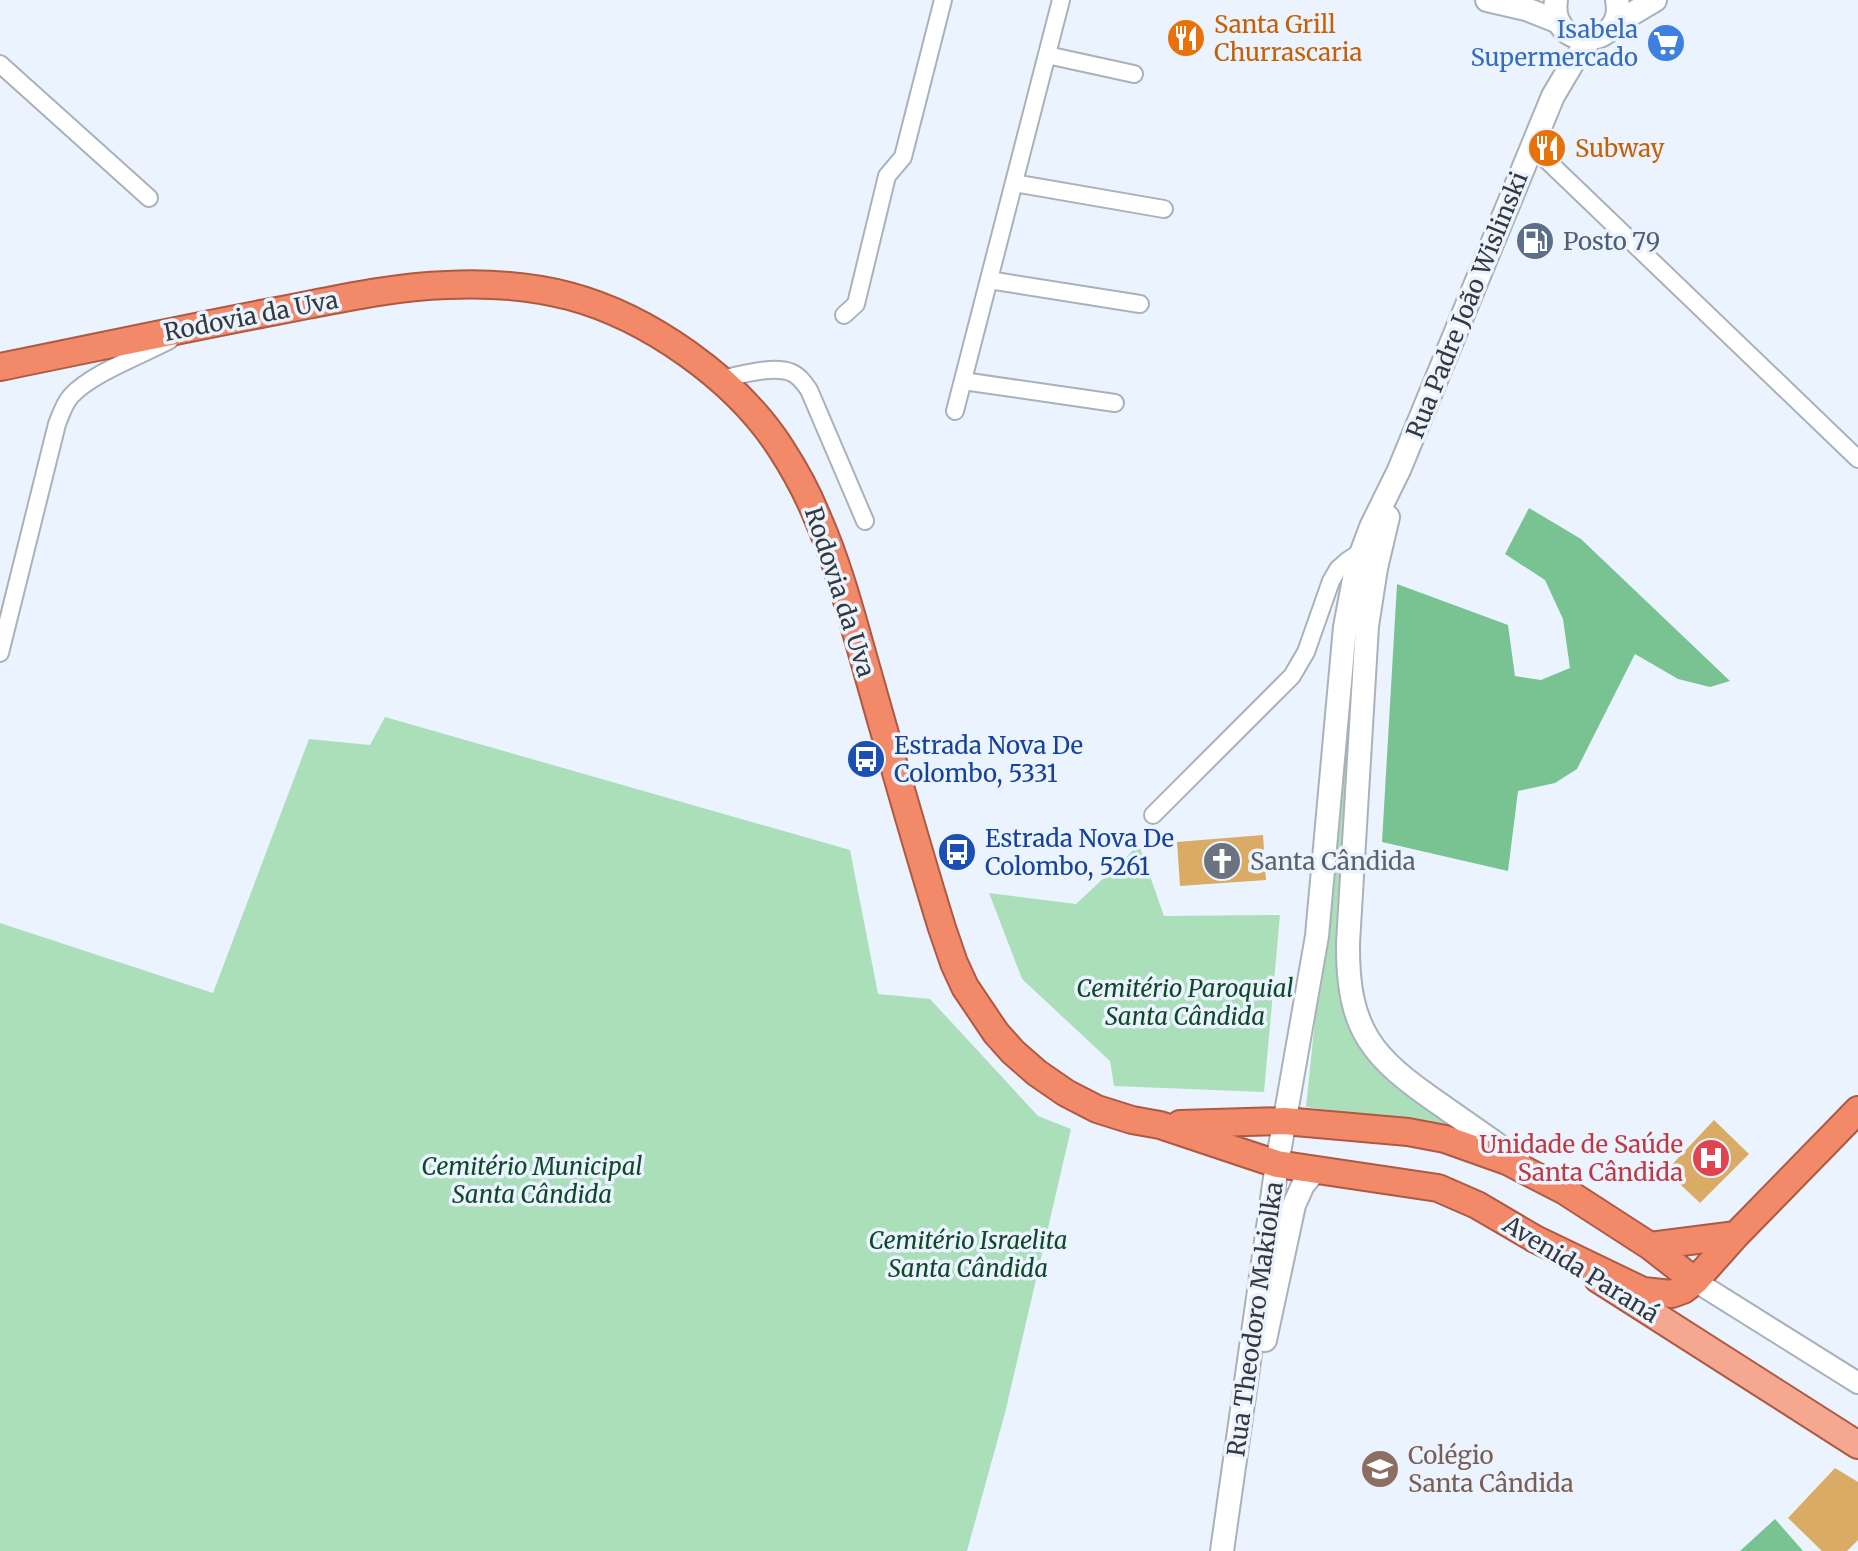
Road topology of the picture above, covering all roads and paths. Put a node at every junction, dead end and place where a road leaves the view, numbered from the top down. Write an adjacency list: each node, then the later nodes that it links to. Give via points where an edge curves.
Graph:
1 (943, 0): 19 (street, via 903,157 887,176 856,304)
2 (1061, 0): 9 (street)
3 (1487, 0): 6 (main road)
4 (1617, 0): 7 (main road)
5 (1655, 0): 7 (main road)
6 (1560, 17): 8 (main road, via 1572,36); 12 (main road, Rua Padre João Wislinski)
7 (1613, 25): 8 (main road)
8 (1590, 39): 12 (main road, Rua Padre João Wislinski)
9 (1047, 55): 11 (street); 14 (street)
10 (0, 64): 15 (street)
11 (1134, 74)
12 (1553, 96): 13 (main road, Rua Padre João Wislinski)
13 (1532, 146): 26 (street); 27 (main road, Rua Padre João Wislinski)
14 (1014, 183): 16 (street); 17 (street)
15 (149, 198)
16 (1164, 209)
17 (989, 280): 18 (street); 23 (street)
18 (1140, 304)
19 (844, 315)
20 (201, 326): 21 (highway, Rodovia da Uva); 22 (highway, Rodovia da Uva, via 410,287 532,289 627,318); 30 (street, via 84,384 62,409)
21 (0, 367)
22 (719, 379): 28 (street, via 777,370 800,378); 36 (highway, Rodovia da Uva, via 780,446 819,521 942,928 965,987 996,1033 1037,1073 1097,1109)
23 (963, 381): 24 (street); 25 (street)
24 (1115, 403)
25 (955, 411)
26 (1858, 459)
27 (1399, 470): 29 (main road, Rua Padre João Wislinski); 33 (main road, Rua Padre João Wislinski, via 1367,626)
28 (865, 521)
29 (1362, 551): 31 (main road, Rua Padre João Wislinski, via 1345,627); 32 (street, via 1331,581 1292,676)
30 (0, 653)
31 (1336, 724): 33 (main road, via 1352,753); 35 (main road, Rua Padre João Wislinski, via 1319,923)
32 (1153, 815)
33 (1354, 838): 39 (main road, Rua Padre João Wislinski, via 1347,964 1367,1039 1410,1084)
34 (1858, 1110): 40 (highway)
35 (1284, 1121): 36 (highway, Rodovia da Uva); 37 (main road, Rua Theodoro Makiolka); 39 (highway, via 1445,1139 1507,1161)
36 (1160, 1125): 37 (highway, Rodovia da Uva)
37 (1277, 1164): 38 (highway, Avenida Paraná); 47 (main road, Rua Theodoro Makiolka)
38 (1316, 1169): 41 (highway, Avenida Paraná, via 1438,1188); 47 (main road, Rua Theodoro Makiolka, via 1294,1205)
39 (1565, 1191): 42 (highway)
40 (1736, 1235): 42 (highway); 43 (highway)
41 (1535, 1239): 44 (highway, via 1643,1291); 46 (main road, Avenida Paraná)
42 (1656, 1252): 43 (highway); 44 (highway, via 1675,1268 1677,1287)
43 (1695, 1281): 44 (highway); 45 (street)
44 (1666, 1294)
45 (1858, 1383)
46 (1858, 1445)
47 (1227, 1517): 48 (main road, Rua Theodoro Makiolka)
48 (1222, 1551)

